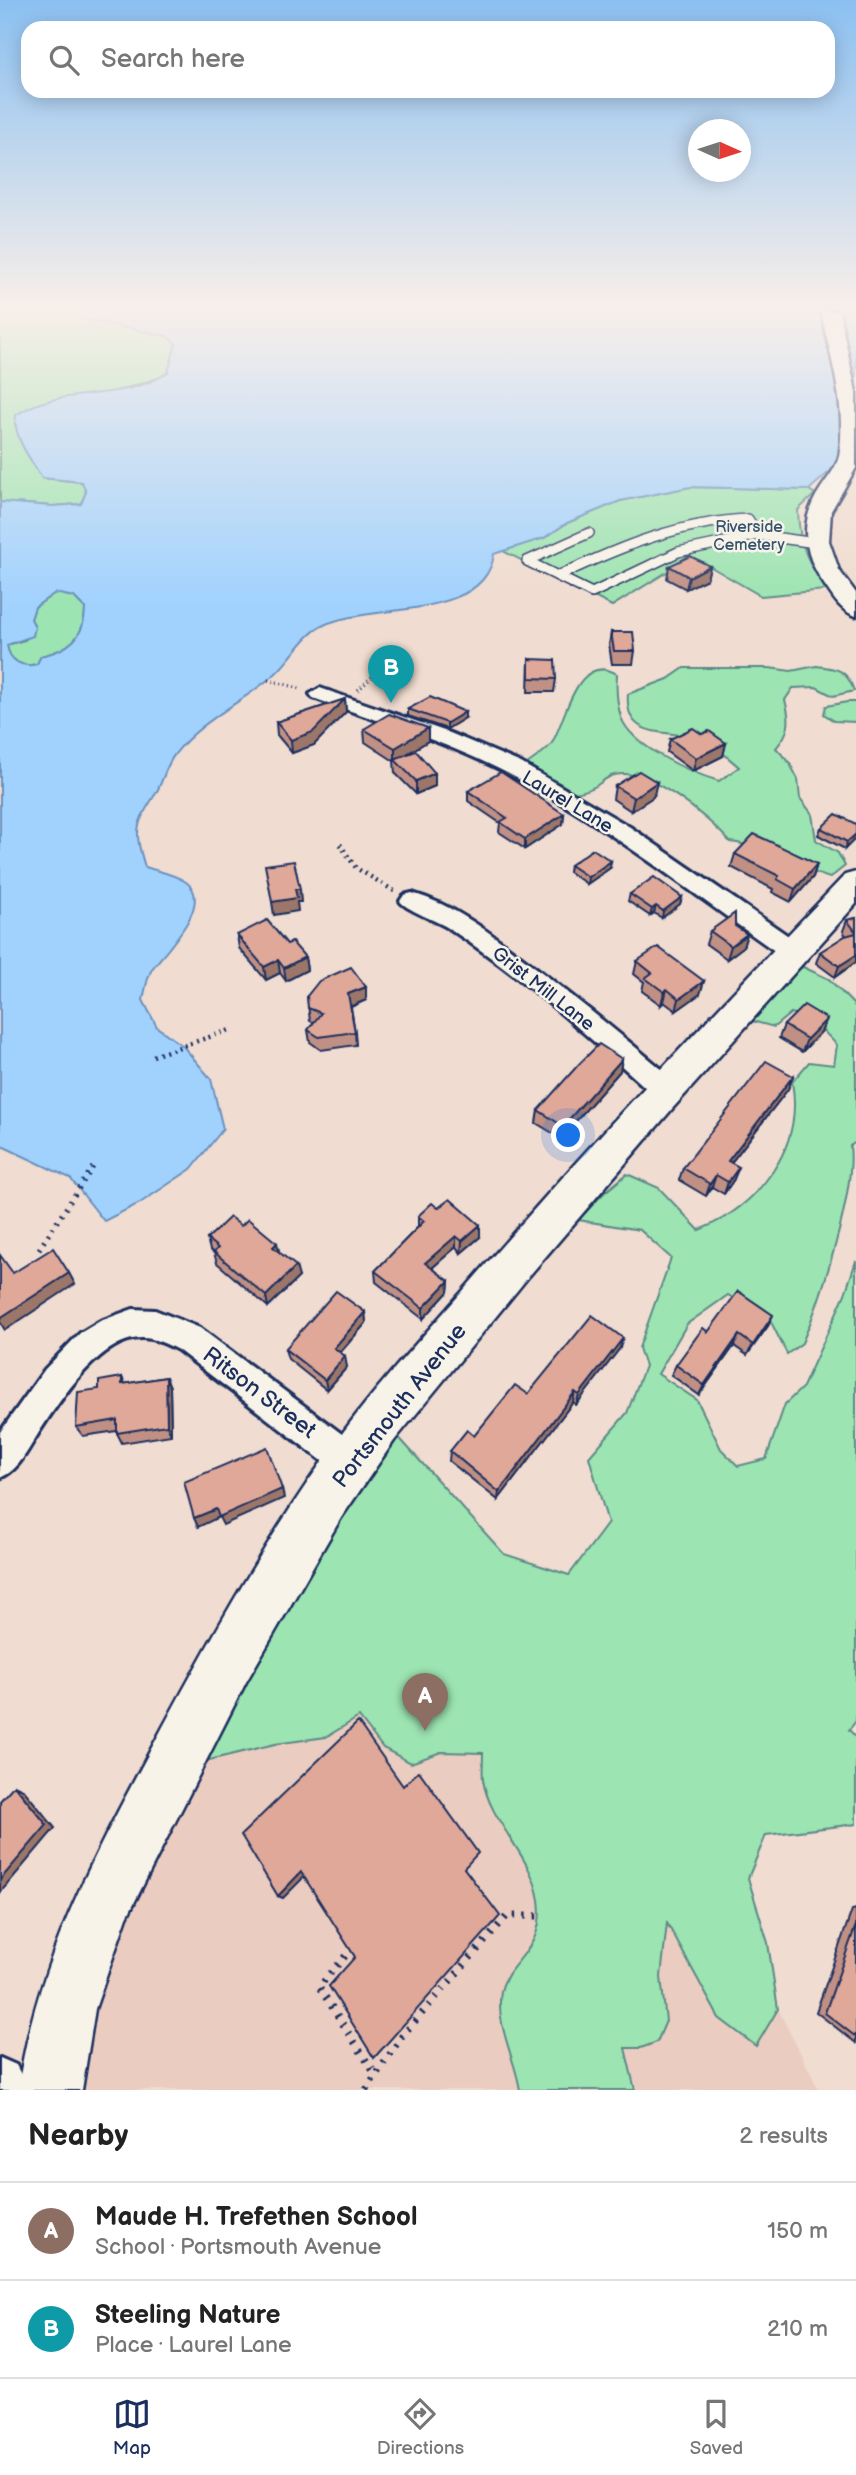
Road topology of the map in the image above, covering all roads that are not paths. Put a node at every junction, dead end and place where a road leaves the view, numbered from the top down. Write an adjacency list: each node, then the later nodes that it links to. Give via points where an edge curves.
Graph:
1 (847, 409): 2 (main road, via 849,460)
2 (841, 479): 5 (main road, via 822,503); 7 (main road, via 836,531)
3 (589, 533): 6 (lane, via 527,561)
4 (758, 535): 5 (lane); 6 (lane, via 678,552 592,593); 6 (lane, via 748,519 722,519 648,537)
5 (816, 544): 7 (main road, via 835,587)
6 (558, 576)
7 (856, 607)
8 (320, 694): 9 (street, Laurel Lane)
9 (345, 703): 12 (street, Laurel Lane, via 451,740 514,769 605,822)
10 (854, 888): 12 (main road, Portsmouth Avenue)
11 (412, 901): 13 (street, Grist Mill Lane, via 453,920 546,987)
12 (794, 952): 13 (main road, Portsmouth Avenue)
13 (667, 1090): 15 (main road, Portsmouth Avenue, via 558,1209)
14 (0, 1461): 15 (street, Ritson Street, via 79,1353 106,1334 134,1323 167,1328 189,1339)
15 (350, 1461): 18 (main road, Portsmouth Avenue, via 211,1692 114,1877 69,1985 52,2055)
16 (0, 2081): 17 (street)
17 (6, 2090)
18 (50, 2090)

